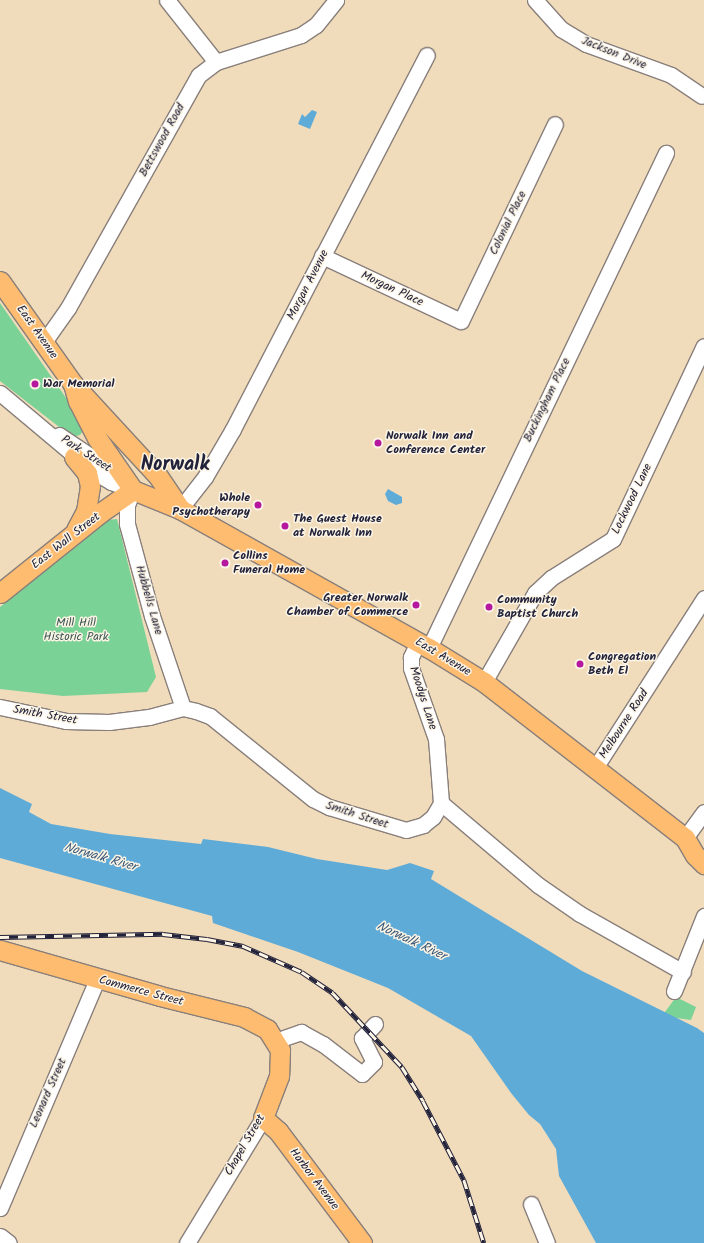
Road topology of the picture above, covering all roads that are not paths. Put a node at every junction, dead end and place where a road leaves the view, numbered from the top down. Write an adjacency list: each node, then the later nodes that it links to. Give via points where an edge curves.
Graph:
1 (167, 0): 5 (street)
2 (336, 0): 5 (street, Bettswood Road, via 316,25 301,35)
3 (535, 0): 6 (street, Jackson Drive, via 561,29 586,44 671,75)
4 (427, 55): 9 (street, Morgan Avenue)
5 (216, 62): 12 (street, Bettswood Road, via 198,76 68,308)
6 (702, 96)
7 (555, 124): 11 (street, Colonial Place)
8 (666, 153): 24 (street, Buckingham Place)
9 (322, 256): 11 (street, Morgan Place); 20 (street, Morgan Avenue, via 233,429 205,477)
10 (0, 281): 12 (main road, East Avenue)
11 (461, 321)
12 (44, 342): 14 (main road, East Avenue)
13 (704, 346): 25 (street, Lockwood Lane, via 613,539 552,578 535,593)
14 (73, 384): 16 (main road, East Avenue); 19 (main road, East Avenue, via 78,401 97,438)
15 (0, 393): 17 (street, Park Street)
16 (111, 425): 19 (main road, East Avenue); 20 (main road, East Avenue, via 158,476)
17 (54, 436): 18 (street, Park Street, via 55,441); 19 (street, Park Street, via 58,435 102,461)
18 (74, 457): 19 (street, Park Street, via 111,482); 21 (main road, via 87,473 90,492 86,511)
19 (133, 490): 20 (main road, East Avenue); 21 (main road, East Wall Street); 27 (street, Hubbells Lane, via 127,505 128,524 152,616)
20 (180, 509): 24 (main road, East Avenue)
21 (73, 535): 22 (main road, East Wall Street)
22 (0, 593)
23 (704, 598): 28 (street, Melbourne Road)
24 (423, 645): 25 (main road, East Avenue); 29 (street, Moodys Lane, via 411,657 411,668 436,739)
25 (484, 682): 28 (main road, East Avenue)
26 (0, 707): 27 (street, Smith Street, via 66,721 109,722 149,717)
27 (184, 708): 29 (street, Smith Street, via 210,716 313,799 329,807 406,830 423,825 433,817)
28 (595, 768): 31 (main road, East Avenue)
29 (441, 803): 36 (street, via 538,885 580,914)
30 (704, 812): 31 (street)
31 (685, 838): 32 (main road, East Avenue); 33 (main road, East Avenue)
32 (704, 843)
33 (704, 864)
34 (704, 916): 36 (street)
35 (0, 950): 37 (main road, Commerce Street)
36 (683, 972): 38 (street)
37 (97, 979): 40 (main road, Commerce Street, via 244,1017 267,1029); 43 (street, Leonard Street)
38 (674, 991)
39 (375, 1024): 40 (street, via 362,1038 374,1062 362,1074 323,1044 301,1032)
40 (275, 1041): 41 (main road, Chapel Street, via 280,1050 279,1076)
41 (262, 1118): 46 (street, Chapel Street); 47 (main road, Harbor Avenue, via 278,1131)
42 (531, 1204): 48 (street)
43 (0, 1208)
44 (0, 1236): 45 (street)
45 (9, 1243)
46 (187, 1243)
47 (362, 1243)
48 (547, 1243)

